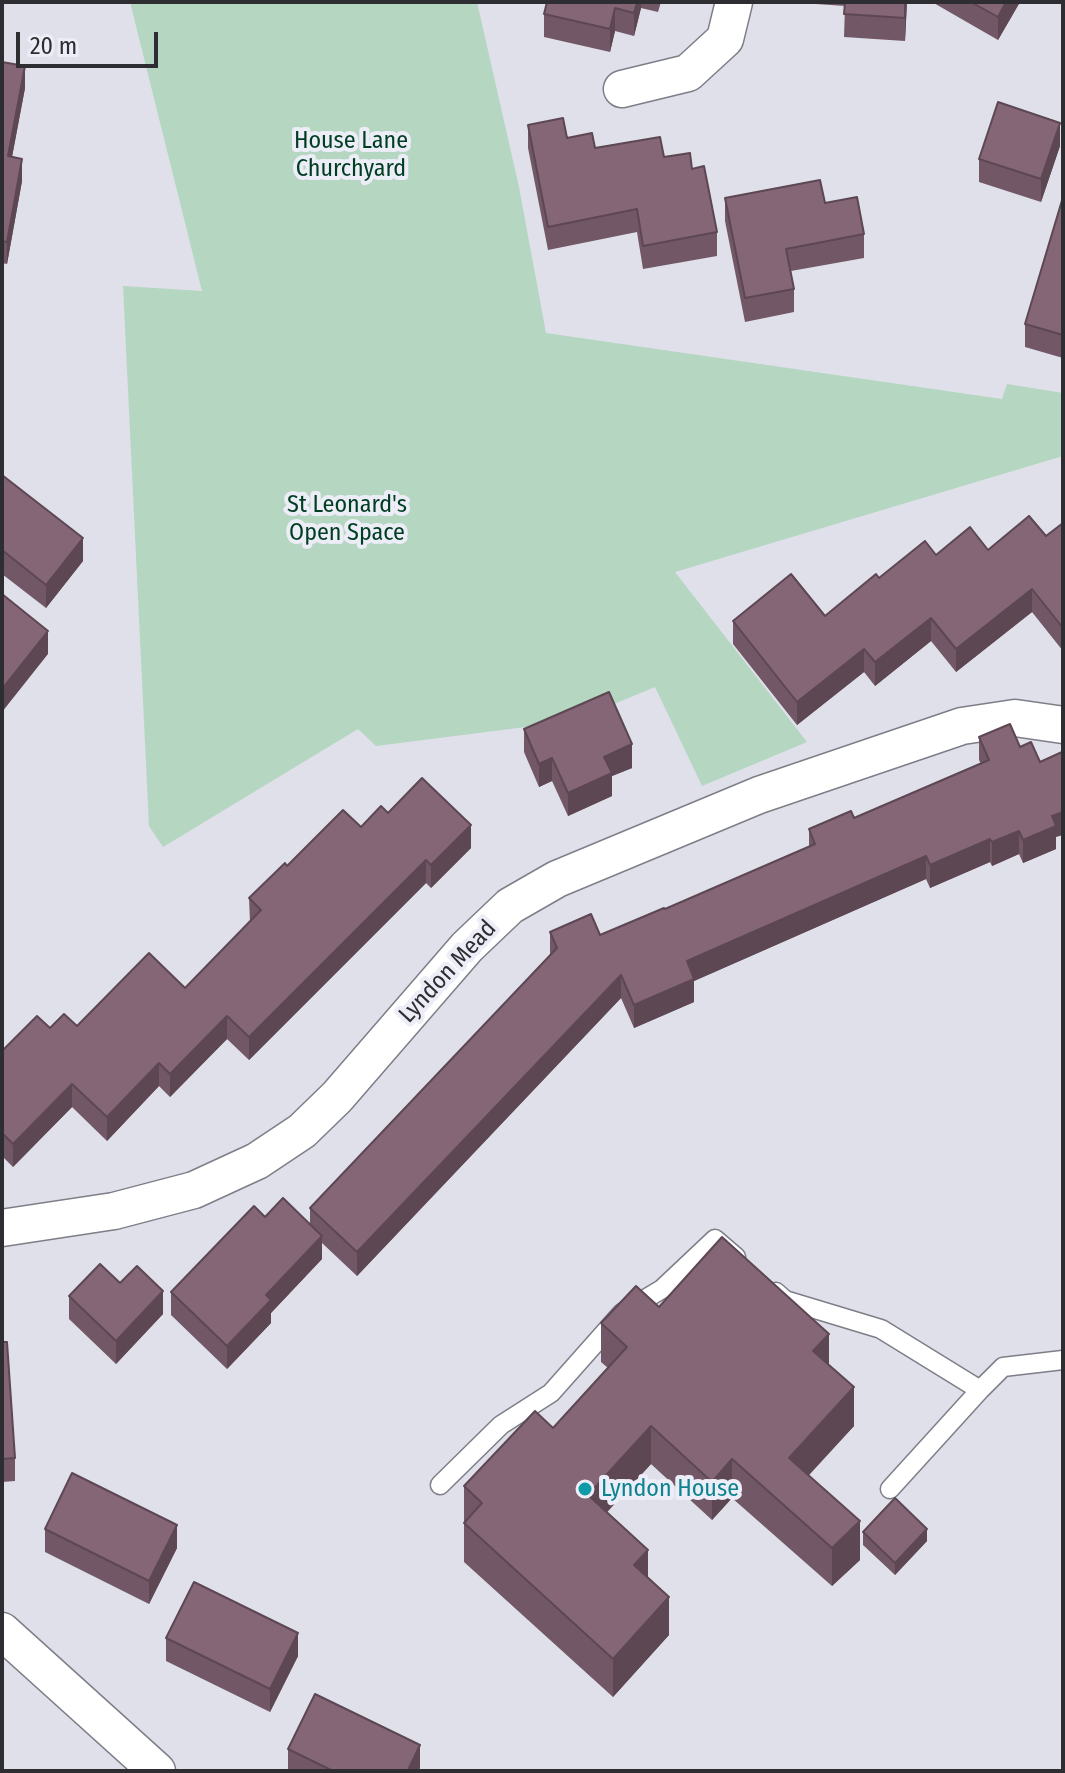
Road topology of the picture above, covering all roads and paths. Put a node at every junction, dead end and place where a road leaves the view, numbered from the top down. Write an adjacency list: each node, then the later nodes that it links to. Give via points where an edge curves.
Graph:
1 (734, 2): 2 (street, via 725,39 688,73)
2 (622, 89)
3 (1063, 725): 4 (street, Lyndon Mead, via 1015,718 962,726 759,795 557,879 510,906 337,1097 302,1131 257,1161 194,1190 114,1211)
4 (2, 1228)
5 (1063, 1360): 6 (lane, via 1003,1367)
6 (980, 1390): 7 (lane, via 881,1329 785,1300 715,1239 662,1289 622,1313 551,1393 501,1425); 8 (lane)
7 (440, 1485)
8 (890, 1489)
9 (2, 1631): 10 (street)
10 (157, 1771)

